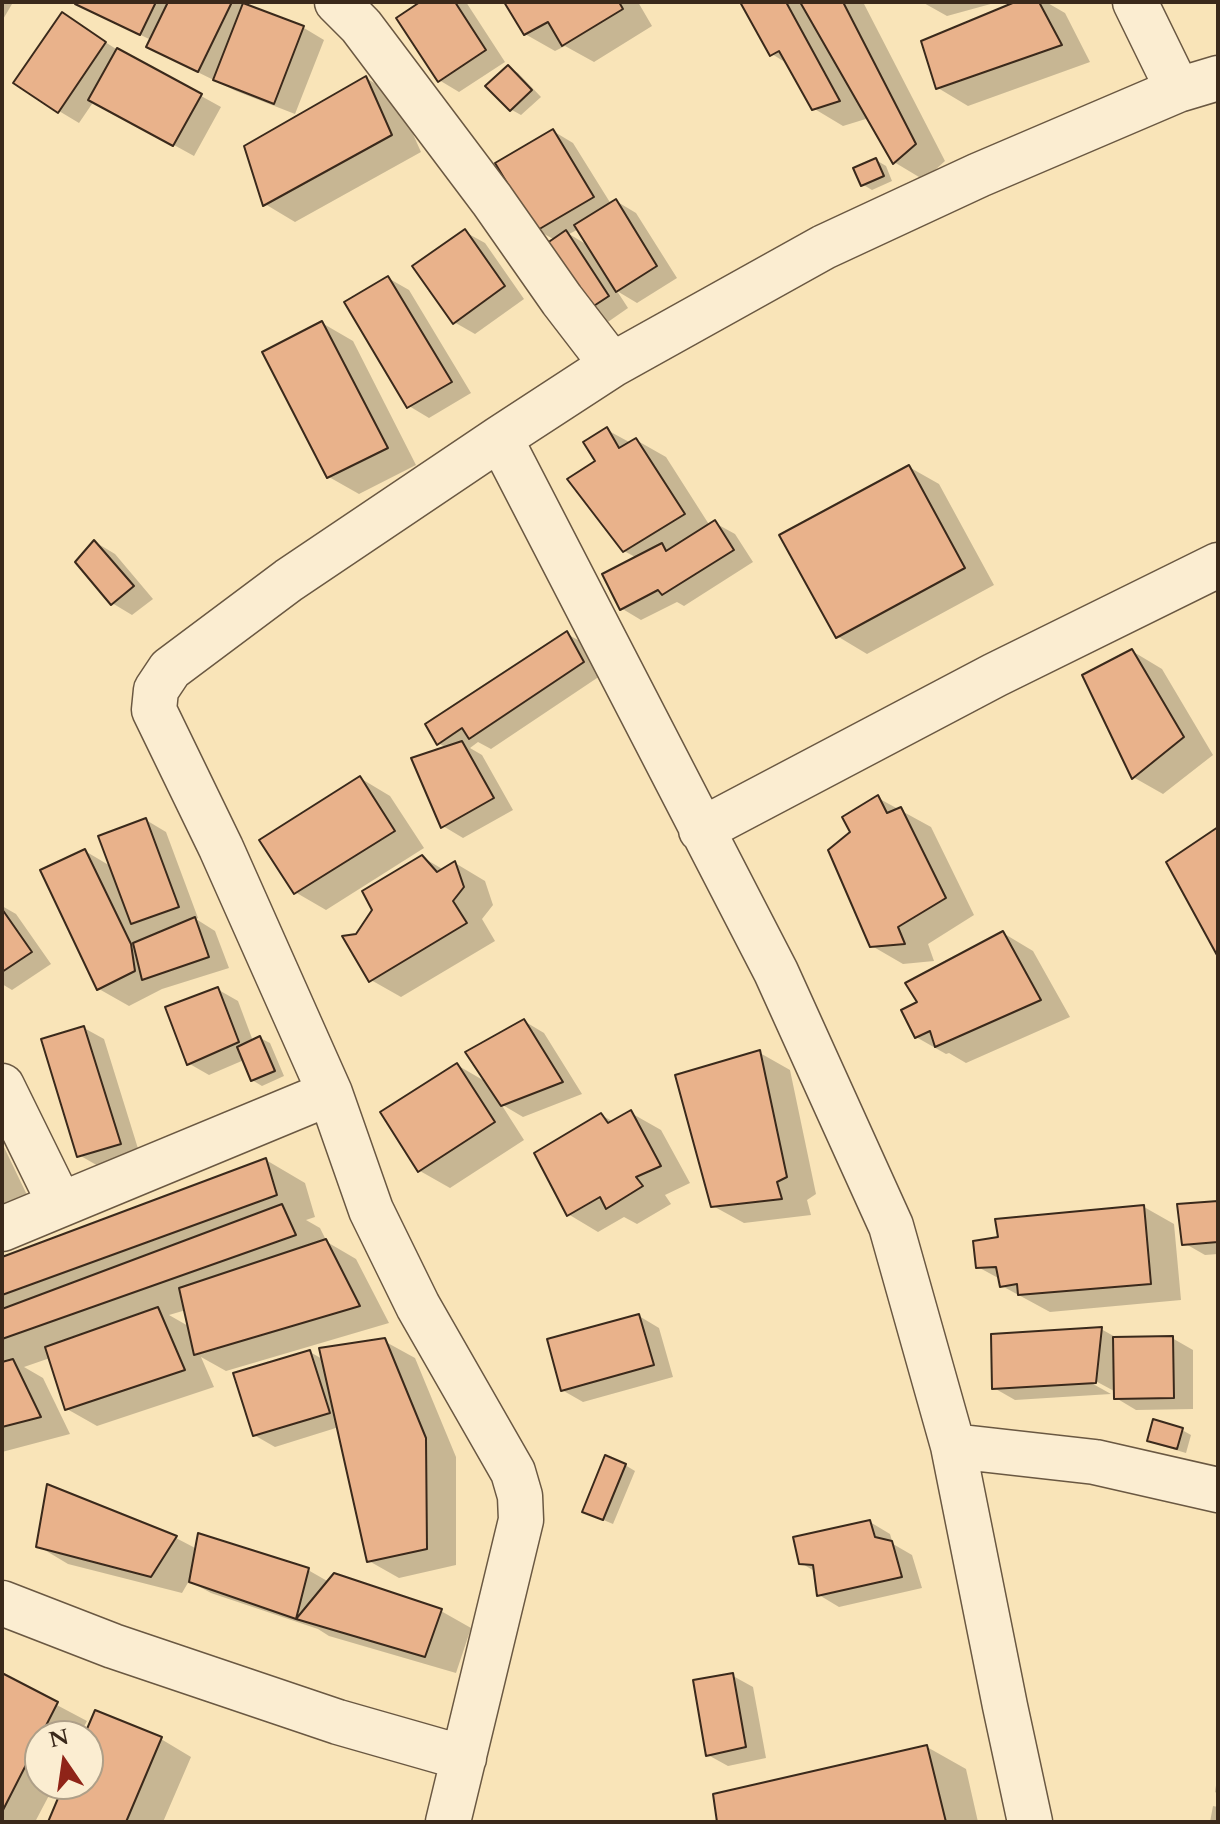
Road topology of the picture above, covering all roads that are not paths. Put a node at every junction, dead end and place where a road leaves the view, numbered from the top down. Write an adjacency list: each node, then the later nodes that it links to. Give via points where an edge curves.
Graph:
1 (337, 2): 4 (street, via 361,26)
2 (1135, 2): 3 (street)
3 (1198, 84): 4 (street, via 979,175 824,247)
4 (612, 365): 5 (street)
5 (500, 438): 7 (street); 9 (street, via 289,580 170,669 156,690 154,710)
6 (1218, 565): 7 (street)
7 (701, 830): 12 (street, via 776,972 891,1226)
8 (2, 1086): 10 (street)
9 (330, 1093): 10 (street); 15 (street, via 371,1210 418,1306 513,1472 520,1496 521,1520)
10 (60, 1204): 11 (street)
11 (2, 1229)
12 (953, 1446): 13 (street, via 1095,1462); 17 (street)
13 (1218, 1490)
14 (2, 1603): 15 (street, via 323,1717)
15 (464, 1758): 16 (street)
16 (448, 1822)
17 (1030, 1822)

